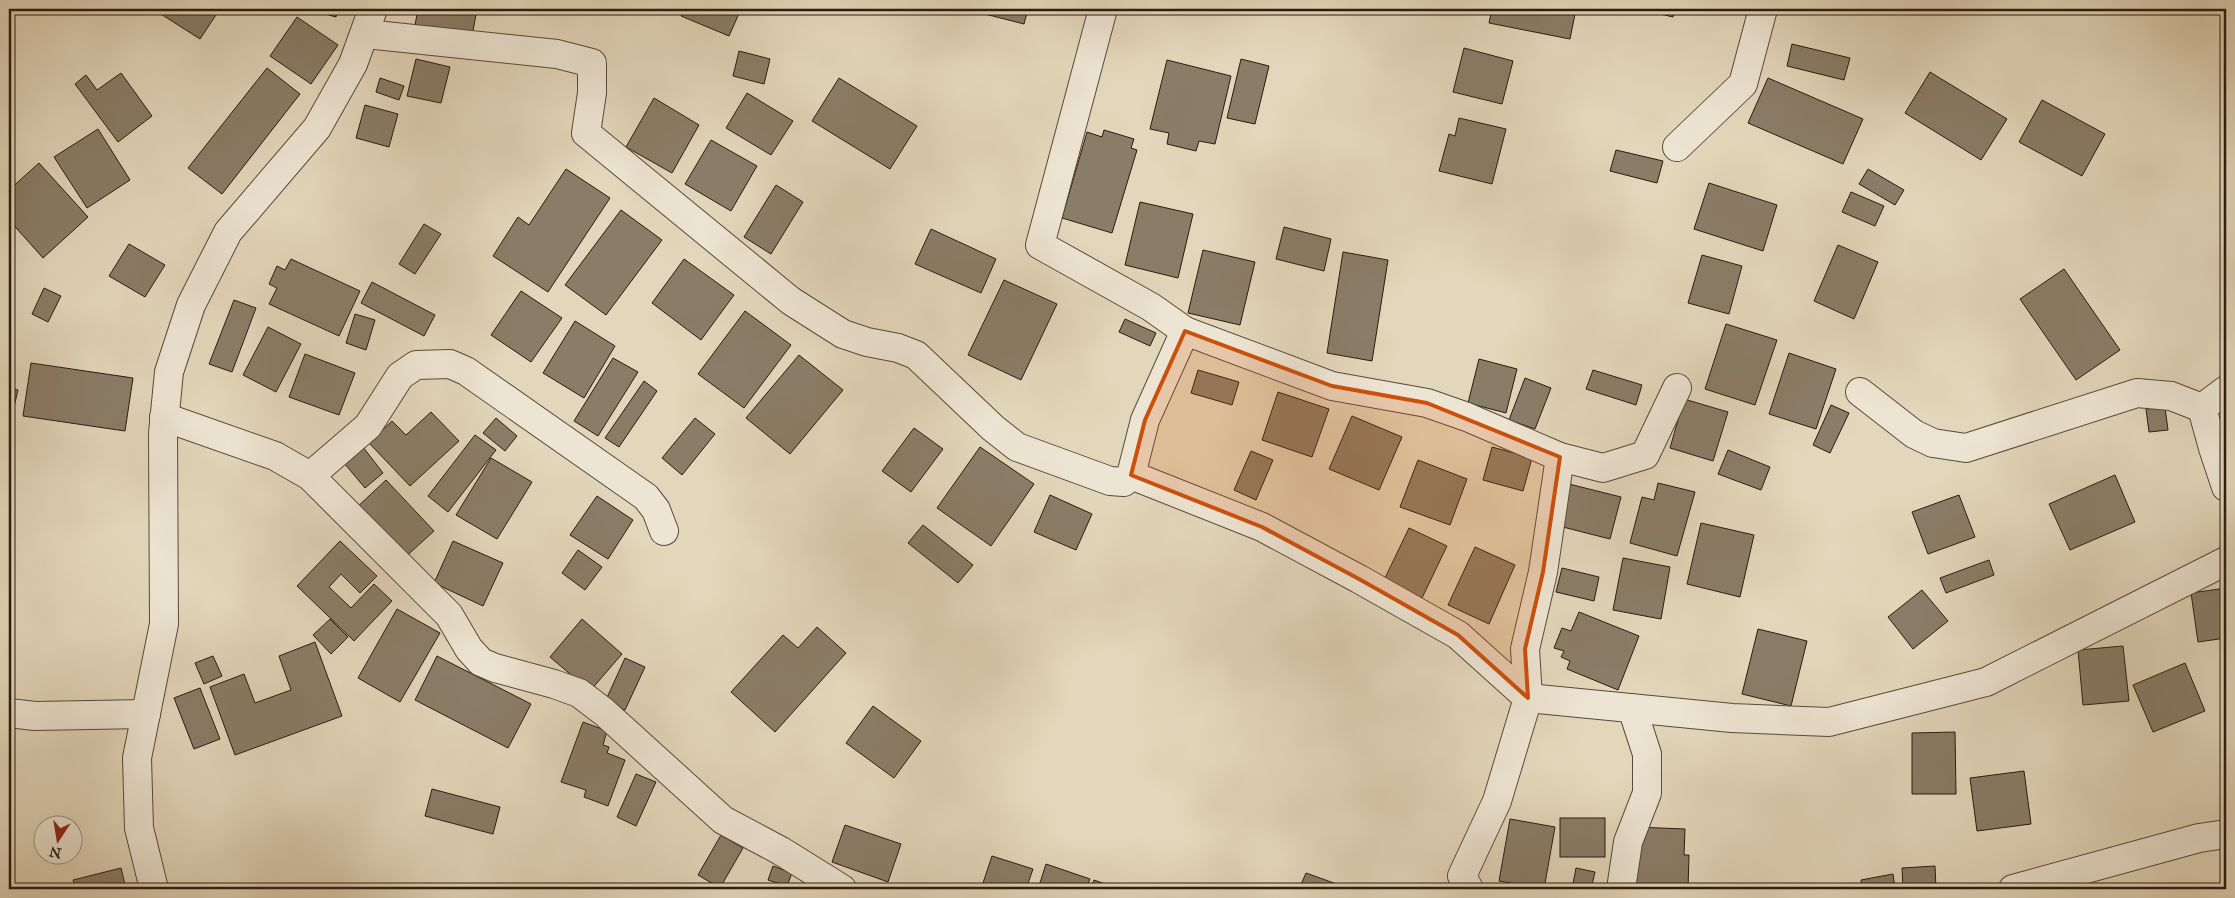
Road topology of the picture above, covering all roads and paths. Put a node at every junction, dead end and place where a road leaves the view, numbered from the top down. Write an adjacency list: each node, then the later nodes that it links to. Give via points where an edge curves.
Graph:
1 (1103, 9): 5 (street, via 1040,245)
2 (1763, 9): 4 (street, via 1743,84)
3 (370, 21): 10 (street, via 353,64 317,128 228,232 191,304 169,372); 13 (street, via 557,54 592,64 592,93 586,133 791,301 843,334 916,355 1017,447 1110,481 1124,482)
4 (1677, 147)
5 (1185, 331): 11 (street, via 1332,386 1427,403); 13 (street, via 1145,420)
6 (1676, 388): 11 (street, via 1645,455 1603,468)
7 (2226, 390): 9 (street)
8 (1860, 392): 9 (street, via 1914,434 1933,443 1966,448 2137,393 2171,396)
9 (2202, 408): 14 (street)
10 (164, 417): 12 (street, via 275,456); 20 (street, via 164,624)
11 (1560, 457): 17 (street, via 1543,572 1525,649)
12 (310, 476): 15 (street, via 368,426 400,376 416,365 450,364 466,371 646,497 656,510); 23 (street, via 449,615 480,662 579,693 723,820)
13 (1131, 476): 17 (street, via 1262,527 1359,578 1458,635)
14 (2226, 487)
15 (664, 531)
16 (2226, 560): 18 (street, via 1986,682 1838,720 1732,718)
17 (1528, 698): 18 (street); 24 (street, via 1497,801 1462,876)
18 (1632, 708): 25 (street, via 1648,754 1646,793 1628,842)
19 (9, 713): 20 (street, via 35,716)
20 (146, 714): 22 (street, via 137,758 139,828)
21 (2226, 834): 26 (street, via 2199,838)
22 (154, 889)
23 (842, 889)
24 (1469, 889)
25 (1621, 889)
26 (2013, 889)

